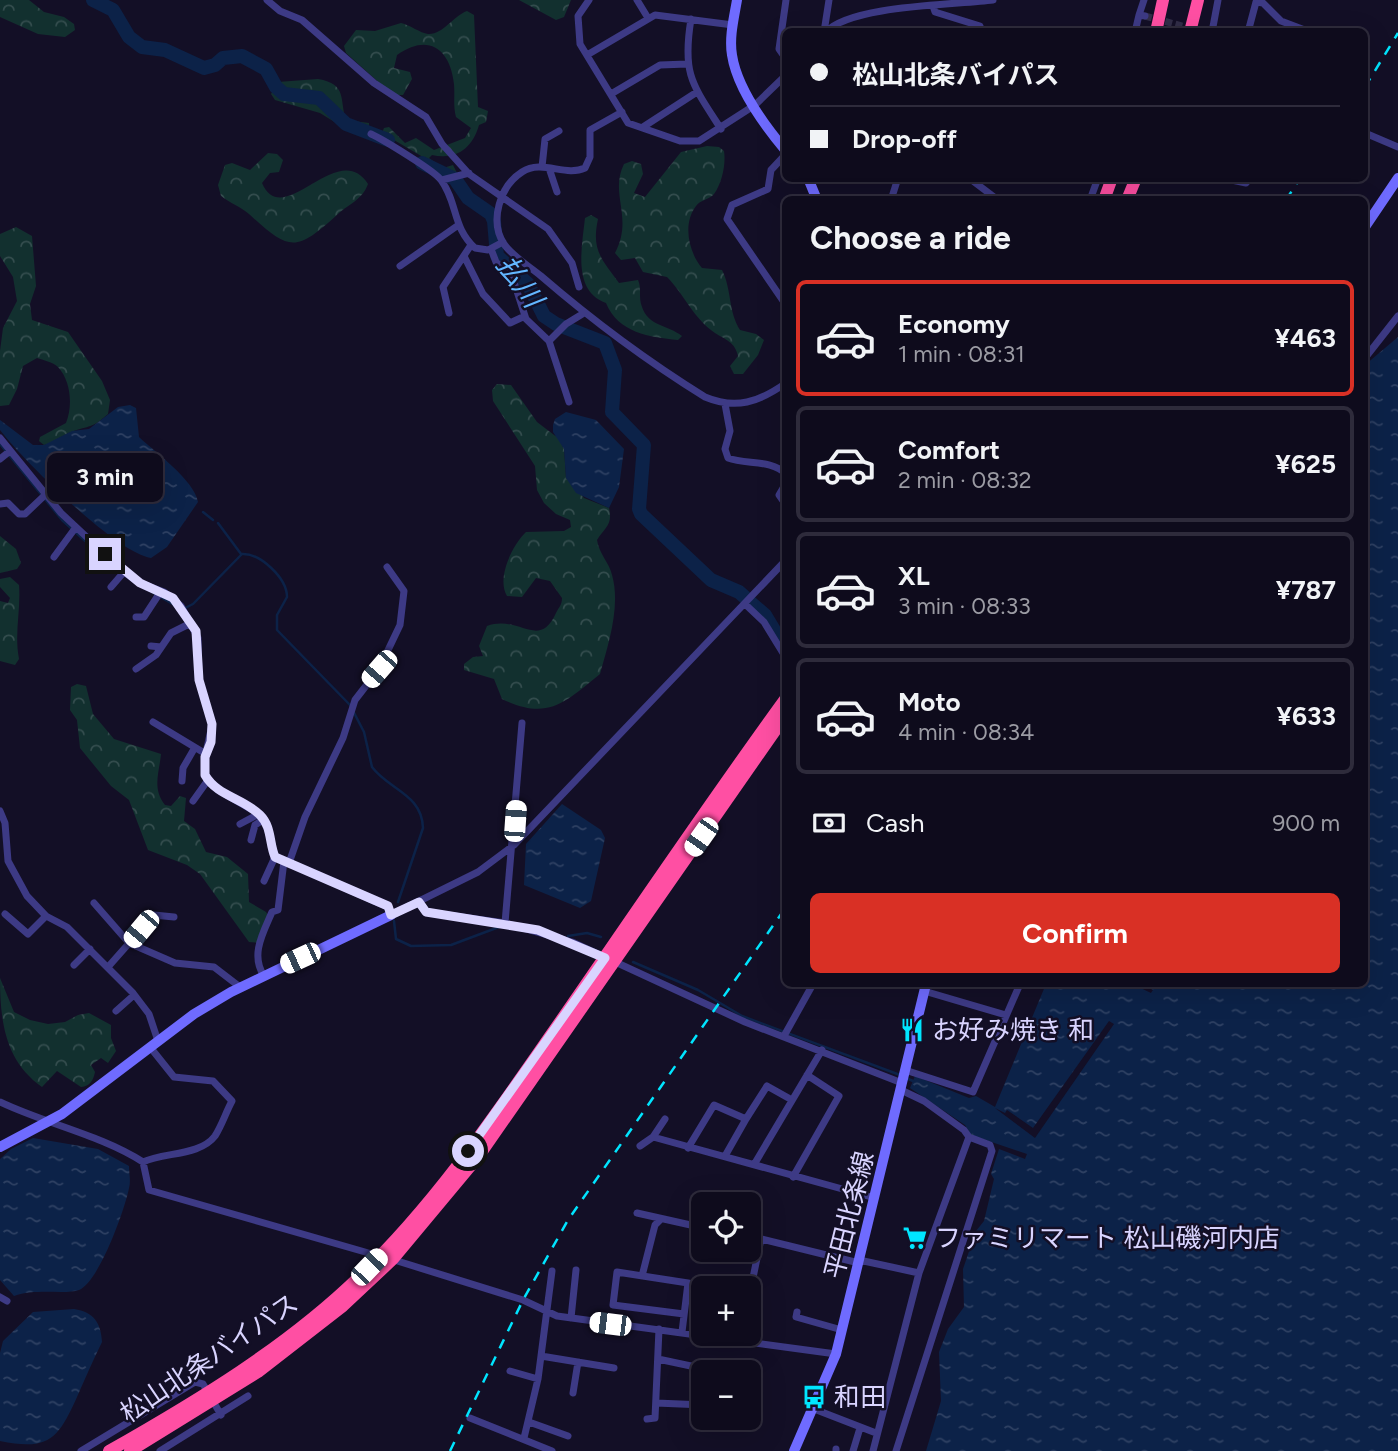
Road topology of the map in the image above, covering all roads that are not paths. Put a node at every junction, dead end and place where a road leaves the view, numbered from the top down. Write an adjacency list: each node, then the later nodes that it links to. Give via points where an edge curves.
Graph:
1 (267, 0): 45 (street, via 302,20 374,83 426,117 442,144)
2 (589, 0): 29 (street, via 577,26)
3 (637, 0): 14 (street)
4 (737, 0): 16 (street)
5 (786, 0): 18 (street)
6 (829, 0): 19 (street)
7 (993, 0): 13 (street)
8 (1144, 0): 22 (street)
9 (1163, 0): 23 (highway)
10 (1198, 0): 24 (highway)
11 (1218, 0): 25 (street)
12 (1256, 1): 26 (street); 27 (street, via 1281,21)
13 (933, 6): 20 (street, via 854,16); 21 (street, via 935,12)
14 (648, 18): 15 (street, via 661,14); 29 (street)
15 (691, 19): 16 (street); 30 (street)
16 (733, 25): 34 (street, via 735,66)
17 (782, 28): 28 (street)
18 (782, 28)
19 (826, 28)
20 (830, 28)
21 (981, 28)
22 (1137, 28)
23 (1157, 28)
24 (1191, 28)
25 (1213, 28)
26 (1249, 28)
27 (1299, 28)
28 (782, 53)
29 (587, 55): 33 (street)
30 (687, 64): 32 (street); 33 (street, via 660,65)
31 (782, 79): 34 (street)
32 (697, 92): 36 (street); 37 (street)
33 (611, 94): 35 (street)
34 (755, 105): 37 (street); 41 (street)
35 (622, 112): 36 (street, via 628,123); 44 (street, via 590,130 590,157 585,168 570,172)
36 (643, 127): 37 (street, via 689,143)
37 (721, 129)
38 (559, 131): 44 (street, via 545,139)
39 (371, 134): 47 (street)
40 (1368, 134): 42 (street)
41 (782, 144)
42 (1398, 147)
43 (782, 153): 59 (street, via 771,170 768,189 732,205 727,219)
44 (546, 167): 49 (street); 50 (street, via 523,171)
45 (469, 173): 47 (street); 50 (street)
46 (1398, 178): 52 (street)
47 (442, 180): 53 (street)
48 (974, 182): 51 (street)
49 (557, 192)
50 (502, 195): 55 (street); 58 (street, via 561,243)
51 (994, 196)
52 (1368, 223)
53 (457, 226): 54 (street); 57 (street)
54 (471, 245): 55 (street, via 481,250); 56 (street)
55 (496, 246): 61 (street); 62 (street, via 496,262 513,279)
56 (464, 256): 60 (street, via 443,287); 62 (street, via 483,294 510,323)
57 (400, 266)
58 (579, 287)
59 (782, 299)
60 (449, 313)
61 (584, 313): 64 (street, via 562,326); 68 (street, via 696,391)
62 (525, 316): 64 (street)
63 (1398, 316): 65 (street)
64 (549, 341): 67 (street)
65 (1368, 354)
66 (782, 385): 68 (street, via 750,402)
67 (569, 402)
68 (725, 404): 71 (street, via 728,458)
69 (0, 438): 70 (street)
70 (6, 454): 72 (street)
71 (782, 471)
72 (43, 496): 73 (street, via 25,514 8,503); 74 (street)
73 (0, 504)
74 (74, 529): 75 (street); 78 (street)
75 (54, 557)
76 (782, 564): 81 (street)
77 (387, 567): 103 (street, via 404,591 400,625 379,669 361,691)
78 (123, 574): 79 (street); 80 (street)
79 (111, 587)
80 (159, 593): 82 (street, via 144,617); 83 (street, via 183,608)
81 (745, 604): 86 (street, via 764,622); 101 (street)
82 (136, 617)
83 (191, 624): 85 (street, via 171,633); 93 (street, via 198,638 199,680 212,724)
84 (151, 646): 85 (street)
85 (161, 647): 87 (street)
86 (782, 652)
87 (136, 669)
88 (782, 704): 114 (highway, 松山北条バイパス)
89 (782, 721): 114 (highway, 松山北条バイパス)
90 (153, 722): 92 (street)
91 (522, 723): 101 (street)
92 (194, 749): 93 (street); 94 (street)
93 (206, 754): 95 (street)
94 (182, 780)
95 (208, 780): 96 (street); 98 (street)
96 (193, 801)
97 (0, 811): 109 (street, via 8,861 27,896)
98 (262, 816): 99 (street); 100 (street); 102 (street)
99 (240, 824)
100 (251, 839)
101 (514, 845): 105 (street, via 478,872); 111 (street)
102 (275, 857): 103 (street); 104 (street)
103 (286, 862): 108 (street, via 388,906); 117 (street, via 278,910 272,912 258,949 257,967)
104 (264, 881)
105 (419, 902): 108 (street); 111 (street, via 426,912)
106 (94, 903): 112 (street)
107 (5, 914): 109 (street, via 28,934)
108 (391, 915): 117 (street)
109 (46, 916): 113 (street)
110 (174, 917): 112 (street, via 154,915)
111 (505, 923): 114 (street, via 549,934)
112 (129, 943): 116 (street); 118 (street, via 175,963 214,967)
113 (90, 949): 115 (street); 116 (street)
114 (610, 960): 125 (street, via 745,1022); 149 (highway, 松山北条バイパス, via 441,1187); 150 (highway, 松山北条バイパス, via 478,1157)
115 (74, 965)
116 (108, 967): 122 (street)
117 (264, 976): 118 (street)
118 (240, 987): 126 (street)
119 (811, 987): 125 (street)
120 (925, 987): 124 (street); 129 (street, 平田北条線)
121 (1019, 987): 124 (street)
122 (134, 995): 123 (street); 126 (street, via 149,1014)
123 (116, 1011)
124 (1006, 1015): 129 (street, via 973,1092)
125 (786, 1033): 127 (street)
126 (154, 1044): 134 (street); 141 (street, via 174,1076 213,1081 232,1101 209,1142)
127 (822, 1050): 128 (street); 129 (street)
128 (807, 1075): 130 (street); 143 (street, via 839,1096)
129 (903, 1080): 136 (street); 144 (street, 平田北条線)
130 (792, 1100): 133 (street, via 767,1086); 142 (street)
131 (0, 1102): 134 (street)
132 (665, 1119): 135 (street)
133 (746, 1119): 139 (street, via 714,1105); 140 (street)
134 (47, 1123): 138 (street); 141 (street, via 111,1144)
135 (653, 1137): 137 (street); 139 (street)
136 (969, 1137): 154 (street); 195 (street, via 990,1145 992,1151)
137 (640, 1146)
138 (0, 1147)
139 (688, 1148): 140 (street)
140 (725, 1156): 142 (street)
141 (143, 1161): 149 (street, via 149,1190)
142 (755, 1163): 143 (street)
143 (793, 1177): 144 (street)
144 (875, 1198): 151 (street, 平田北条線)
145 (637, 1213): 146 (street)
146 (661, 1219): 147 (street); 155 (street)
147 (691, 1225)
148 (761, 1239): 151 (street)
149 (380, 1256): 150 (street); 174 (highway, 松山北条バイパス, via 287,1338)
150 (393, 1259): 157 (street); 174 (highway, 松山北条バイパス, via 295,1345)
151 (859, 1261): 154 (street); 163 (street, 平田北条線)
152 (576, 1270): 160 (street)
153 (552, 1272): 157 (street)
154 (919, 1273): 185 (street)
155 (642, 1276): 156 (street, via 617,1272); 159 (street, via 688,1283)
156 (613, 1305): 159 (street); 161 (street)
157 (546, 1311): 160 (street); 166 (street)
158 (797, 1312): 163 (street, via 796,1317)
159 (684, 1314): 164 (street)
160 (571, 1318): 161 (street)
161 (610, 1324): 162 (street)
162 (659, 1329): 164 (street); 167 (street, via 654,1349)
163 (842, 1330): 165 (street, 平田北条線)
164 (682, 1332): 165 (street)
165 (836, 1354): 178 (street, 平田北条線)
166 (541, 1356): 168 (street); 172 (street)
167 (658, 1359): 169 (street); 176 (street)
168 (578, 1363): 170 (street); 173 (street)
169 (691, 1364)
170 (610, 1370)
171 (510, 1371): 172 (street)
172 (538, 1379): 182 (street)
173 (575, 1390)
174 (211, 1396): 179 (street); 187 (street, via 200,1381 195,1382); 188 (highway, 松山北条バイパス); 189 (highway, 松山北条バイパス)
175 (248, 1396): 179 (street)
176 (656, 1404): 177 (street); 181 (street, via 655,1418)
177 (691, 1405)
178 (814, 1409): 183 (street); 192 (street, 平田北条線)
179 (221, 1415): 190 (street)
180 (470, 1419): 186 (street)
181 (647, 1419)
182 (529, 1422): 184 (street); 186 (street)
183 (860, 1428): 185 (street); 193 (street)
184 (565, 1432)
185 (876, 1433): 194 (street)
186 (524, 1438): 191 (street)
187 (82, 1451)
188 (109, 1451)
189 (131, 1451)
190 (160, 1451)
191 (552, 1451)
192 (793, 1451)
193 (853, 1451)
194 (873, 1451)
195 (895, 1451)

